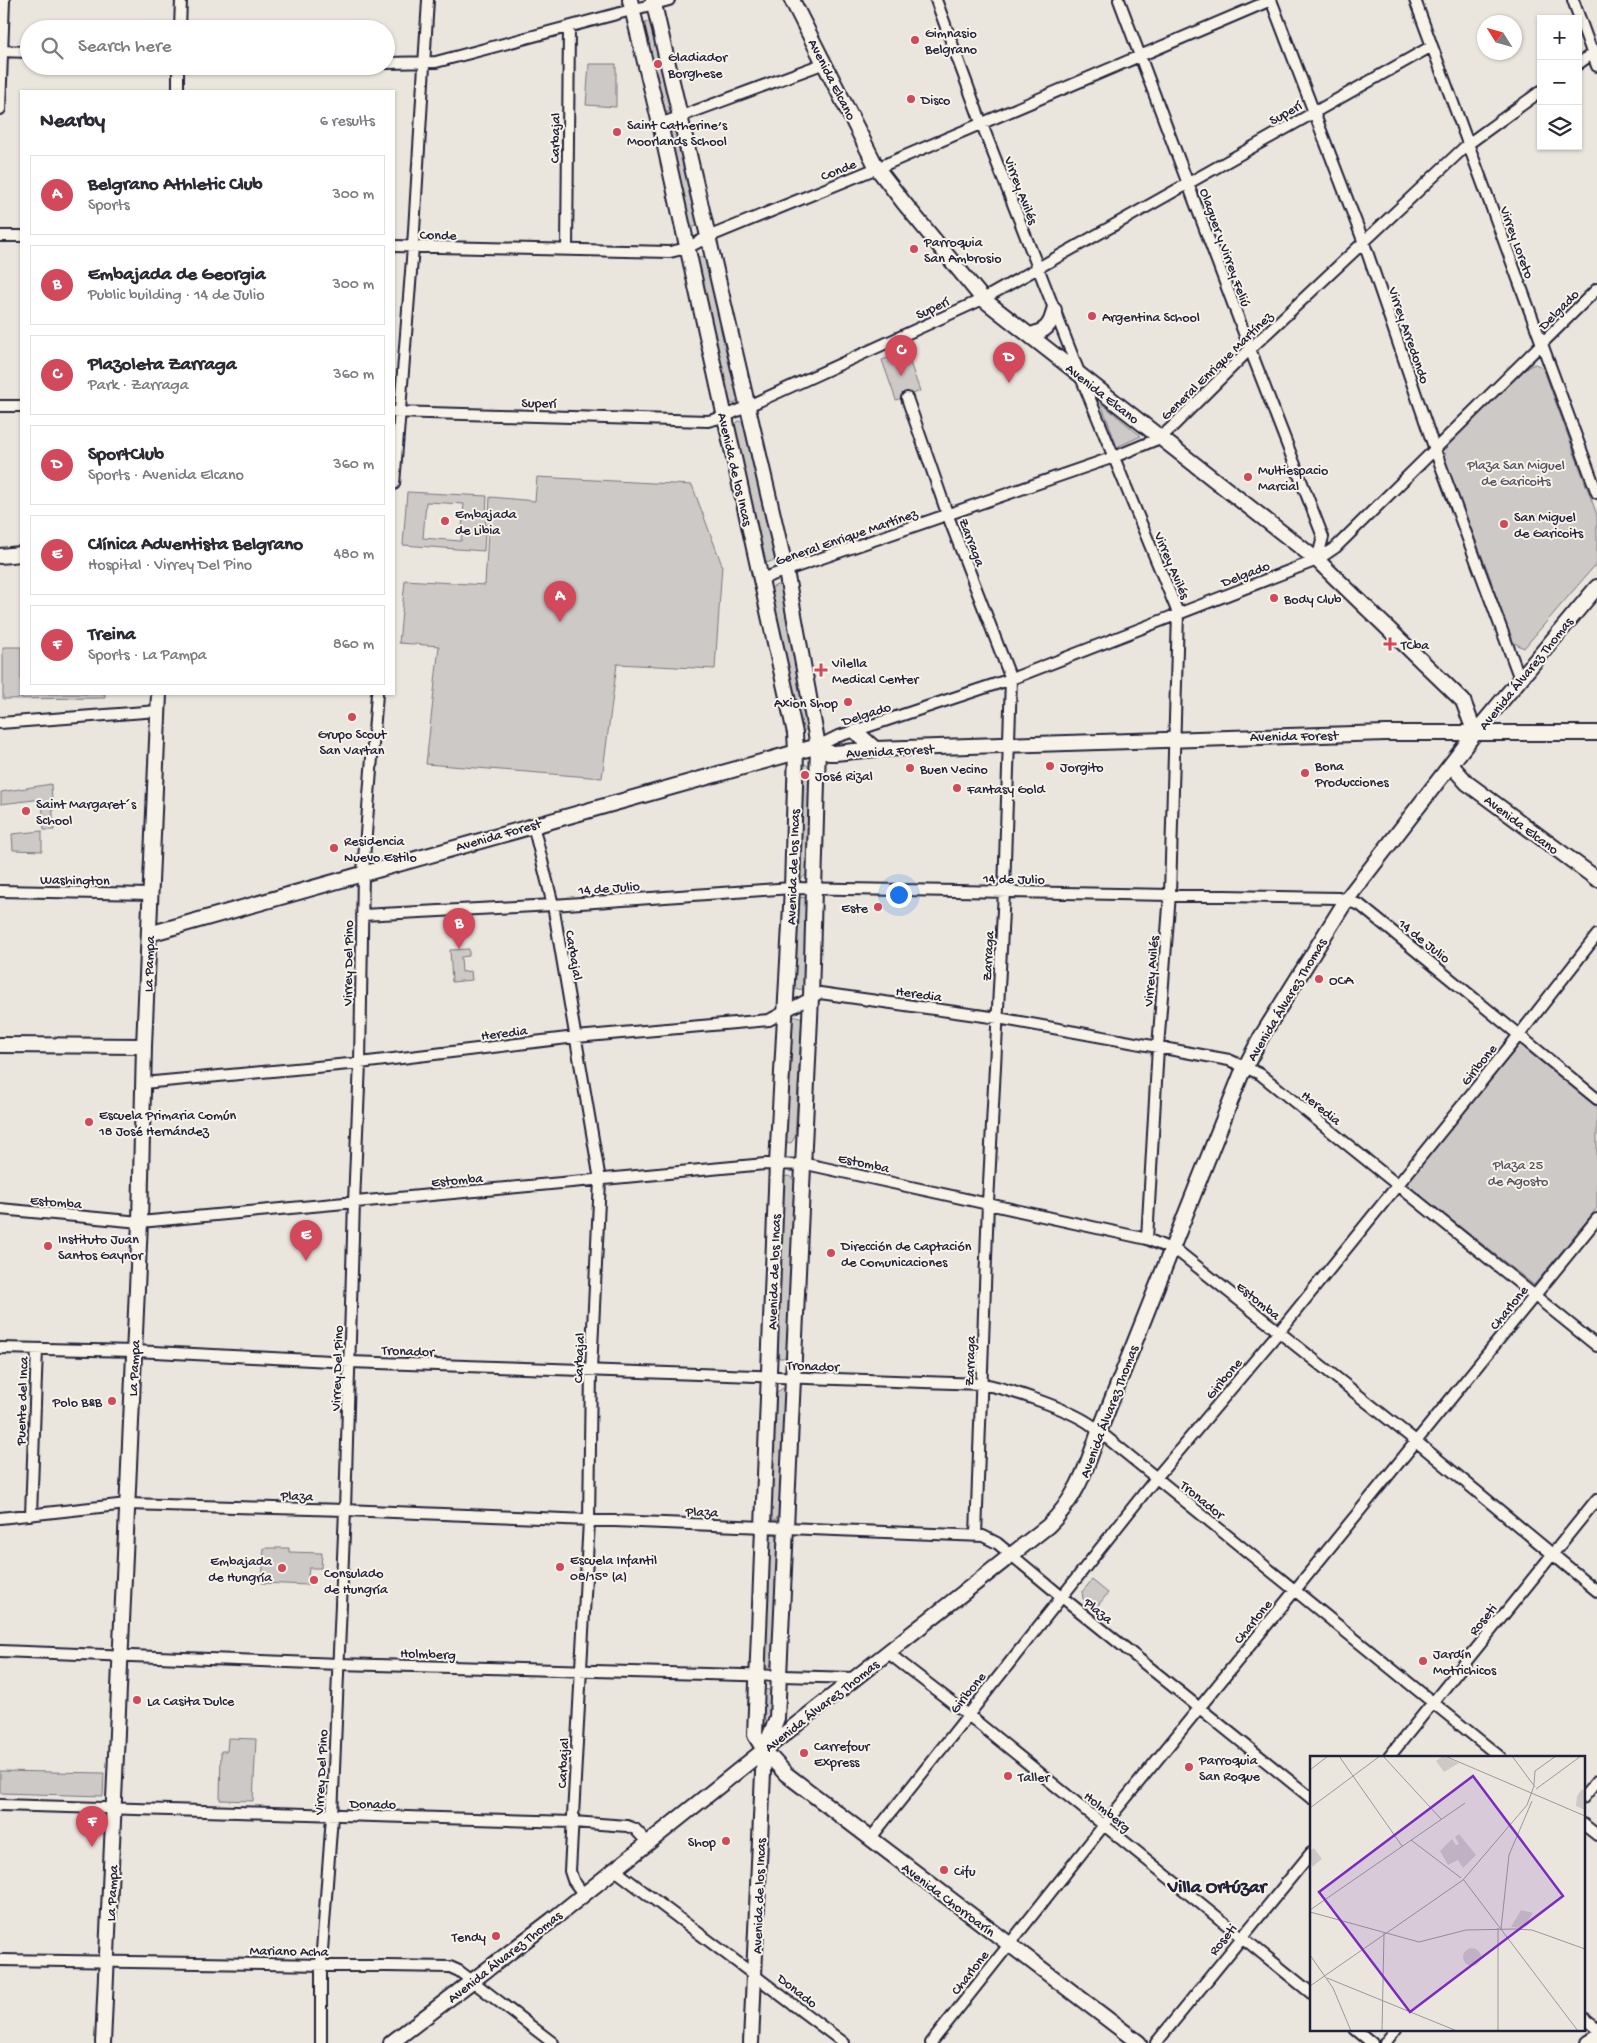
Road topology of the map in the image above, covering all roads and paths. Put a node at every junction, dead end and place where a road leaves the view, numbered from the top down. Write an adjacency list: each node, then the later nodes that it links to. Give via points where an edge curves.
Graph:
1 (4, 0): 16 (street)
2 (181, 0): 13 (street)
3 (428, 0): 22 (street)
4 (669, 0): 11 (street)
5 (792, 0): 23 (main road, Avenida Elcano)
6 (936, 0): 31 (street, Virrey Avilés)
7 (1119, 0): 19 (street, Olaguer y Virrey Feliú)
8 (1271, 0): 19 (street, Conde); 29 (street, Virrey Arredondo)
9 (1415, 0): 15 (street, Virrey Loreto)
10 (1573, 0): 18 (street)
11 (654, 2): 12 (street); 30 (main road, Avenida de los Incas)
12 (631, 5): 14 (street); 32 (main road, Avenida de los Incas)
13 (180, 20)
14 (570, 27): 22 (street); 43 (street, Carbajal)
15 (1432, 46): 29 (street, Superí); 33 (street, Virrey Loreto)
16 (1, 51): 17 (street); 28 (street)
17 (20, 52)
18 (1595, 52): 20 (street); 24 (street)
19 (1140, 54): 31 (street, Conde); 35 (street, Olaguer y Virrey Feliú)
20 (1582, 61)
21 (395, 63): 22 (street)
22 (423, 63): 41 (street)
23 (825, 63): 30 (street); 34 (main road, Avenida Elcano)
24 (1597, 66)
25 (178, 75): 26 (street)
26 (178, 90)
27 (1537, 94): 33 (street, General Enrique Martínez)
28 (0, 109)
29 (1312, 112): 35 (street, Superí); 39 (street, Virrey Arredondo)
30 (681, 118): 32 (street); 38 (main road, Avenida de los Incas)
31 (981, 122): 34 (street, Conde); 44 (street, Virrey Avilés)
32 (660, 124): 42 (main road, Avenida de los Incas)
33 (1468, 144): 39 (street, General Enrique Martínez); 49 (street, Virrey Loreto)
34 (877, 168): 38 (street, Conde); 46 (main road, Avenida Elcano)
35 (1188, 183): 44 (street, Superí); 50 (street, Olaguer y Virrey Feliú)
36 (0, 236): 37 (street)
37 (20, 236)
38 (708, 237): 42 (street, Conde); 55 (main road, Avenida de los Incas)
39 (1364, 243): 50 (street, General Enrique Martínez); 59 (street, Virrey Arredondo)
40 (395, 246): 41 (street, Conde)
41 (413, 247): 43 (street, Conde); 56 (street)
42 (687, 248): 43 (street, Conde, via 670,252); 57 (main road, Avenida de los Incas)
43 (567, 250)
44 (1038, 269): 46 (street, Superí); 47 (street, Virrey Avilés)
45 (1597, 289): 49 (street, Delgado)
46 (984, 299): 48 (main road, Avenida Elcano); 55 (street, Superí)
47 (1054, 310): 48 (main road, via 1048,328); 51 (street, Virrey Avilés)
48 (1029, 335): 51 (main road, Avenida Elcano)
49 (1541, 344): 59 (street, Delgado); 62 (street, Virrey Loreto)
50 (1250, 350): 58 (street, General Enrique Martínez); 66 (street, Olaguer y Virrey Feliú, via 1323,537)
51 (1080, 375): 58 (main road, Avenida Elcano); 60 (street, Virrey Avilés)
52 (907, 398): 63 (street, Zarraga)
53 (0, 406): 54 (street)
54 (20, 406)
55 (746, 407): 57 (street, Superí); 67 (main road, Avenida de los Incas)
56 (397, 413): 57 (street, Superí, via 708,420); 61 (street)
57 (724, 417): 68 (main road, Avenida de los Incas)
58 (1160, 438): 60 (street, General Enrique Martínez); 66 (main road, Avenida Elcano)
59 (1435, 450): 66 (street, Delgado, via 1336,547); 72 (street, Virrey Arredondo)
60 (1114, 457): 63 (street, General Enrique Martínez); 70 (street, Virrey Avilés)
61 (395, 460)
62 (1597, 493)
63 (948, 516): 67 (street, General Enrique Martínez); 71 (street, Zarraga)
64 (20, 554): 65 (main road)
65 (0, 556)
66 (1317, 560): 70 (street, Delgado); 78 (main road, Avenida Elcano, via 1463,701)
67 (786, 571): 68 (street, General Enrique Martínez); 82 (main road, Avenida de los Incas)
68 (761, 579): 84 (main road, Avenida de los Incas, via 795,733)
69 (1597, 587): 72 (main road, Avenida Álvarez Thomas)
70 (1178, 613): 71 (street, Delgado); 80 (street, Virrey Avilés)
71 (1011, 679): 77 (street, Delgado); 81 (street, Zarraga)
72 (1520, 679): 78 (main road, Avenida Álvarez Thomas)
73 (159, 695): 75 (main road, La Pampa)
74 (377, 695): 87 (street, Virrey Del Pino)
75 (158, 711): 76 (street); 93 (main road, La Pampa)
76 (0, 723)
77 (856, 732): 82 (street, Delgado); 83 (main road)
78 (1476, 733): 79 (main road, Avenida Forest); 80 (main road, Avenida Forest); 85 (main road, Avenida Álvarez Thomas)
79 (1597, 733)
80 (1174, 738): 81 (main road, Avenida Forest); 94 (street, Virrey Avilés)
81 (1009, 745): 83 (main road, Avenida Forest); 92 (street, Zarraga)
82 (818, 746): 83 (main road, Avenida Forest, via 829,753); 84 (main road, Avenida Forest); 90 (main road, Avenida de los Incas)
83 (875, 749)
84 (796, 751): 86 (main road, Avenida Forest); 89 (main road, Avenida de los Incas)
85 (1451, 765): 88 (main road, Avenida Elcano, via 1467,783); 95 (main road, Avenida Álvarez Thomas)
86 (533, 825): 87 (main road, Avenida Forest); 96 (street, Carbajal)
87 (363, 872): 97 (street, Virrey Del Pino); 98 (main road, Avenida Forest)
88 (1597, 879)
89 (792, 888): 90 (street, 14 de Julio); 96 (street, 14 de Julio); 101 (main road, Avenida de los Incas)
90 (815, 889): 92 (street, 14 de Julio); 100 (main road, Avenida de los Incas)
91 (0, 891): 93 (street, Washington)
92 (1004, 892): 94 (street, 14 de Julio); 102 (street, Zarraga)
93 (150, 894): 98 (main road, La Pampa)
94 (1170, 894): 95 (street, 14 de Julio); 107 (street, Virrey Avilés)
95 (1347, 899): 103 (street, 14 de Julio, via 1360,905); 109 (main road, Avenida Álvarez Thomas)
96 (553, 905): 97 (street, 14 de Julio); 104 (street, Carbajal)
97 (362, 915): 108 (street, Virrey Del Pino)
98 (149, 934): 106 (main road, La Pampa)
99 (1597, 935): 103 (street, Giribone)
100 (811, 997): 101 (street, Heredia); 102 (street, Heredia, via 820,993); 113 (main road, Avenida de los Incas)
101 (785, 1011): 104 (street, Heredia, via 769,1020); 112 (main road, Avenida de los Incas)
102 (998, 1018): 107 (street, Heredia); 117 (street, Zarraga)
103 (1519, 1035): 111 (street, 14 de Julio); 115 (street, Giribone)
104 (576, 1037): 108 (street, Heredia); 114 (street, Carbajal)
105 (0, 1045): 106 (main road)
106 (144, 1046): 110 (main road, La Pampa)
107 (1158, 1047): 109 (street, Heredia); 121 (street, Virrey Avilés)
108 (360, 1063): 110 (street, Heredia); 116 (street, Virrey Del Pino)
109 (1245, 1066): 115 (street, Heredia, via 1260,1074); 122 (main road, Avenida Álvarez Thomas)
110 (143, 1083): 120 (main road, La Pampa)
111 (1597, 1099)
112 (777, 1164): 113 (street, Estomba); 114 (street, Estomba); 131 (main road, Avenida de los Incas)
113 (802, 1164): 117 (street, Estomba); 132 (main road, Avenida de los Incas)
114 (600, 1180): 116 (street, Estomba); 130 (street, Carbajal)
115 (1397, 1185): 123 (street, Heredia); 124 (street, Giribone)
116 (354, 1202): 120 (street, Estomba); 129 (street, Virrey Del Pino)
117 (988, 1203): 121 (street, Estomba); 133 (street, Zarraga)
118 (0, 1210): 120 (street, Estomba)
119 (1597, 1219): 123 (street, Charlone)
120 (140, 1222): 128 (main road, La Pampa)
121 (1147, 1239): 122 (street, Estomba)
122 (1172, 1249): 124 (street, Estomba); 134 (main road, Avenida Álvarez Thomas)
123 (1535, 1296): 125 (street, Heredia); 135 (street, Charlone)
124 (1278, 1333): 135 (street, Estomba); 136 (street, Giribone)
125 (1597, 1346)
126 (0, 1348): 127 (street, Tronador)
127 (37, 1349): 128 (street, Tronador); 140 (street, Puente del Inca)
128 (134, 1351): 129 (street, Tronador); 138 (main road, La Pampa)
129 (350, 1362): 130 (street, Tronador); 139 (street, Virrey Del Pino)
130 (591, 1370): 131 (street, Tronador); 142 (street, Carbajal)
131 (770, 1378): 132 (street, Tronador); 143 (main road, Avenida de los Incas)
132 (794, 1378): 133 (street, Tronador); 144 (main road, Avenida de los Incas)
133 (982, 1384): 134 (street, Tronador, via 1074,1415); 145 (street, Zarraga)
134 (1099, 1432): 136 (street, Tronador); 146 (main road, Avenida Álvarez Thomas, via 1081,1482 1066,1508)
135 (1417, 1442): 147 (street, Estomba); 148 (street, Charlone)
136 (1156, 1478): 148 (street, Tronador); 150 (street, Giribone)
137 (1597, 1498): 147 (street, Roseti)
138 (127, 1504): 139 (street, Plaza); 140 (street, Plaza); 153 (main road, La Pampa)
139 (345, 1510): 142 (street, Plaza); 154 (street, Virrey Del Pino)
140 (31, 1515): 141 (street, Plaza)
141 (0, 1518)
142 (589, 1521): 143 (street, Plaza); 155 (street, Carbajal)
143 (763, 1527): 144 (street, Plaza); 156 (main road, Avenida de los Incas)
144 (785, 1528): 145 (street, Plaza); 157 (main road, Avenida de los Incas)
145 (976, 1535): 146 (street, Plaza, via 990,1538)
146 (1012, 1554): 150 (street, Plaza); 152 (main road, Avenida Álvarez Thomas)
147 (1552, 1554): 149 (street, Estomba); 159 (street, Roseti)
148 (1294, 1591): 159 (street, Tronador); 160 (street, Charlone)
149 (1597, 1591)
150 (1062, 1597): 160 (street, Plaza); 161 (street, Giribone)
151 (0, 1651): 153 (street, Holmberg)
152 (888, 1652): 158 (main road, Avenida Álvarez Thomas); 161 (street, Holmberg)
153 (121, 1655): 154 (street, Holmberg); 169 (main road, La Pampa)
154 (339, 1664): 155 (street, Holmberg); 170 (street, Virrey Del Pino)
155 (580, 1671): 156 (street, Holmberg); 171 (street, Carbajal)
156 (756, 1676): 157 (street, Holmberg); 162 (main road, Avenida de los Incas, via 755,1734)
157 (778, 1676): 158 (street, Holmberg); 162 (main road, Avenida de los Incas, via 777,1718)
158 (855, 1678): 162 (main road, Avenida Álvarez Thomas)
159 (1433, 1702): 163 (street, Roseti); 164 (street, Tronador)
160 (1199, 1709): 166 (street, Plaza); 173 (street, Charlone)
161 (967, 1714): 173 (street, Holmberg); 175 (street, Giribone)
162 (764, 1750): 175 (main road, Avenida Chorroarín, via 786,1774); 176 (main road, Avenida Álvarez Thomas); 185 (main road, Avenida de los Incas)
163 (1390, 1756)
164 (1499, 1756)
165 (1597, 1781): 167 (street)
166 (1310, 1797)
167 (1584, 1797)
168 (0, 1805): 169 (street, Donado)
169 (114, 1809): 170 (street, Donado); 183 (main road, La Pampa)
170 (332, 1816): 171 (street, Donado); 184 (street, Virrey Del Pino)
171 (573, 1822): 176 (street, Donado, via 627,1826 635,1829); 179 (street, Carbajal, via 570,1870)
172 (1584, 1825): 174 (street)
173 (1104, 1826): 180 (street, Holmberg); 181 (street, Charlone)
174 (1597, 1835)
175 (870, 1838): 181 (main road, Avenida Chorroarín)
176 (648, 1843): 178 (main road, Avenida Álvarez Thomas)
177 (1310, 1854): 180 (street, Roseti)
178 (615, 1870): 179 (main road, Avenida Álvarez Thomas); 185 (street, Donado)
179 (584, 1895): 186 (main road, Avenida Álvarez Thomas)
180 (1241, 1937): 187 (street, Holmberg); 202 (street, Roseti)
181 (1008, 1944): 200 (street, Charlone); 201 (main road, Avenida Chorroarín)
182 (0, 1960): 183 (street, Mariano Acha)
183 (108, 1961): 184 (street, Mariano Acha); 194 (main road, La Pampa)
184 (321, 1964): 186 (street, Mariano Acha, via 445,1966); 195 (street, Virrey Del Pino)
185 (755, 1974): 198 (main road, Avenida de los Incas); 199 (street, Donado)
186 (472, 1981): 193 (street, Mariano Acha); 196 (main road, Avenida Álvarez Thomas)
187 (1310, 1992)
188 (1584, 2018): 189 (street)
189 (1597, 2028)
190 (1356, 2030): 203 (street)
191 (1395, 2030): 204 (street)
192 (1597, 2038): 205 (main road)
193 (542, 2040): 197 (street, Mariano Acha)
194 (103, 2043)
195 (321, 2043)
196 (392, 2043)
197 (553, 2043)
198 (751, 2043)
199 (844, 2043)
200 (931, 2043)
201 (1139, 2043)
202 (1156, 2043)
203 (1372, 2043)
204 (1384, 2043)
205 (1589, 2043)

